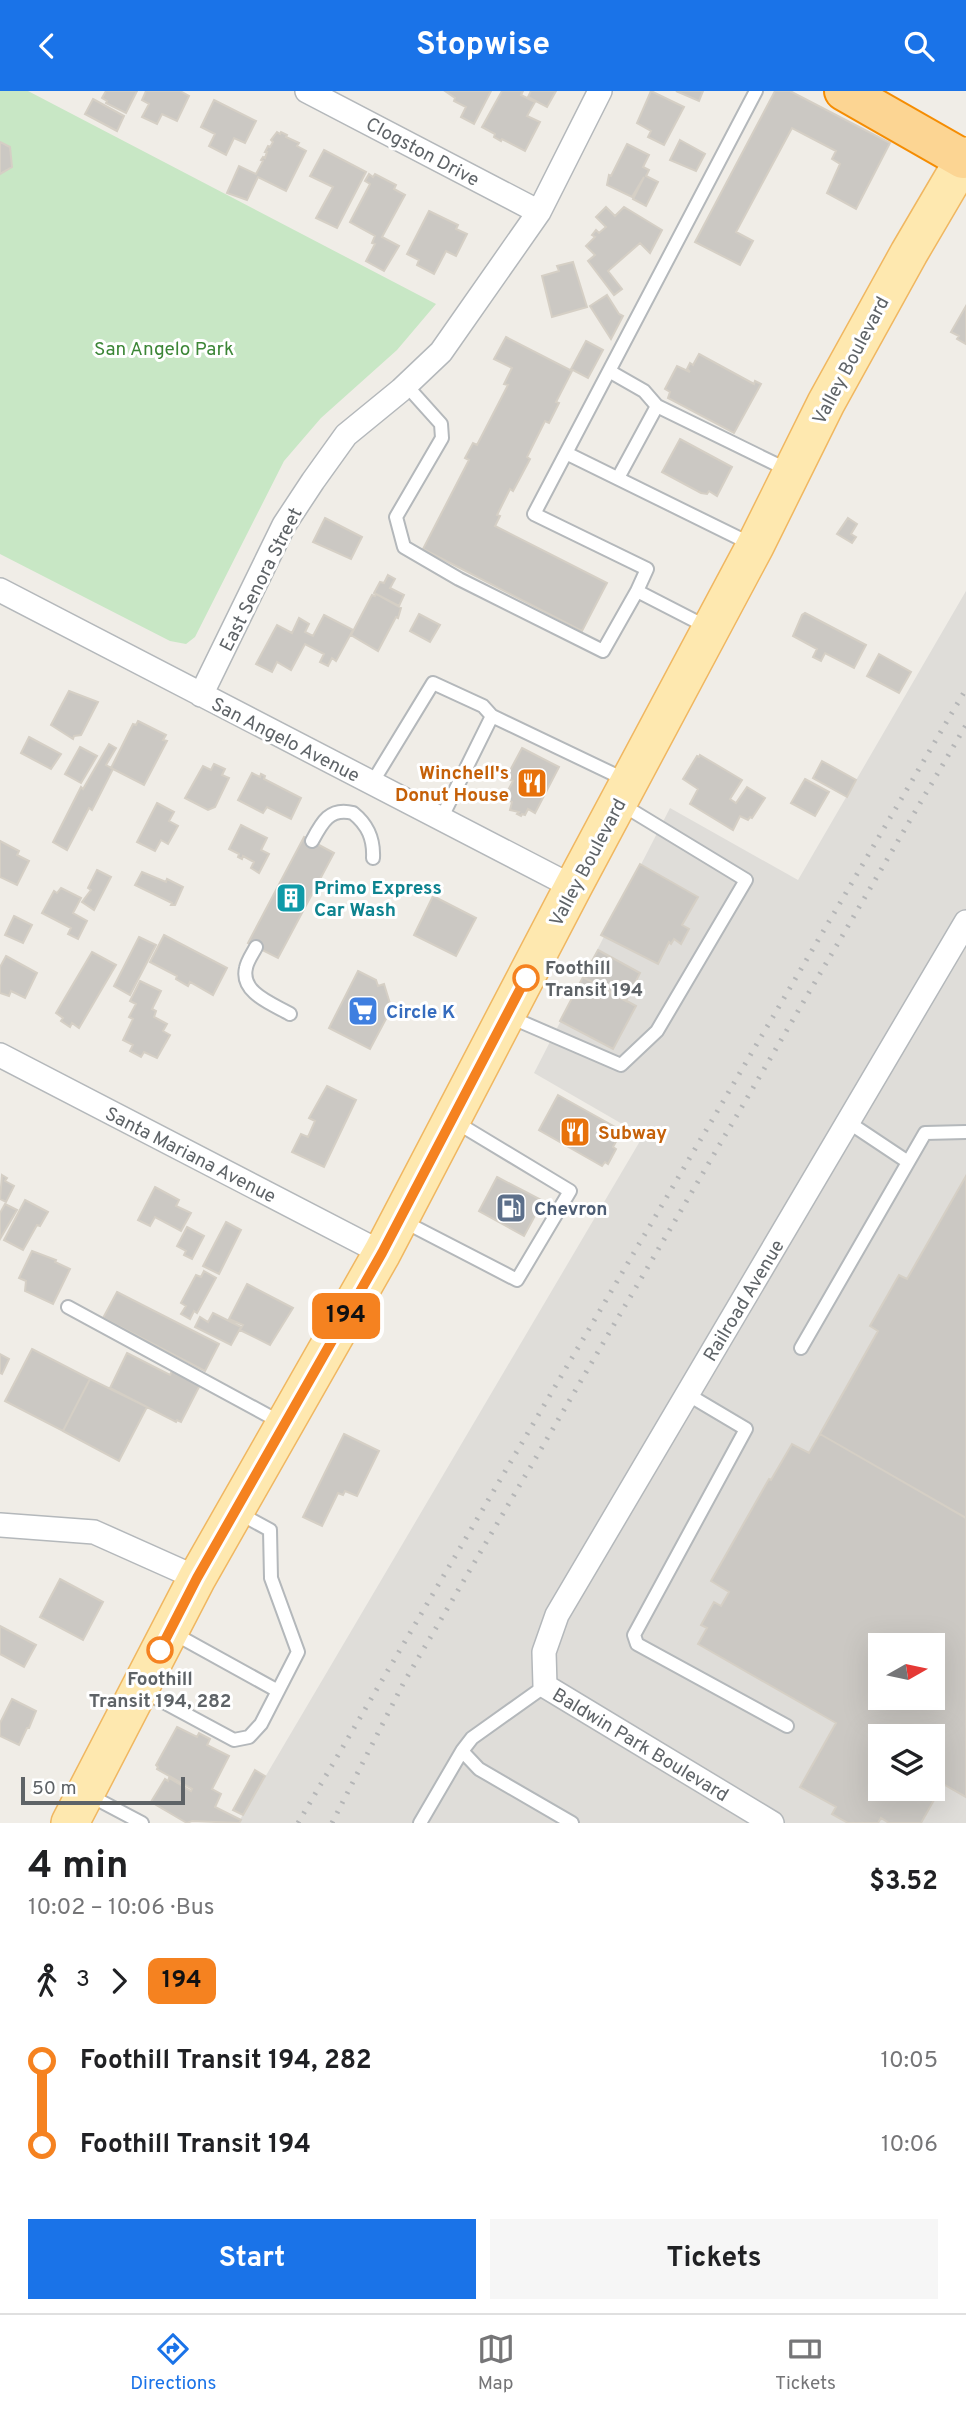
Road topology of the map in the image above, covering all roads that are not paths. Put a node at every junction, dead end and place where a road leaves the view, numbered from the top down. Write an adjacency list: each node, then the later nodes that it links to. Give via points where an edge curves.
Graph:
1 (307, 91): 6 (street, Clogston Drive)
2 (600, 91): 6 (street, East Senora Street)
3 (756, 91): 7 (lane)
4 (844, 91): 5 (highway)
5 (965, 151): 11 (main road, Valley Boulevard)
6 (539, 212): 8 (street, East Senora Street, via 441,352)
7 (609, 371): 9 (lane, via 644,391); 10 (lane)
8 (406, 386): 15 (lane, via 441,424 442,438 396,517 404,547 603,650); 17 (street, East Senora Street, via 346,436 284,525)
9 (657, 406): 11 (lane); 12 (lane)
10 (566, 453): 12 (lane); 15 (lane, via 534,513 647,569)
11 (791, 471): 13 (main road, Valley Boulevard)
12 (618, 478): 13 (lane)
13 (755, 546): 16 (main road, Valley Boulevard)
14 (0, 590): 17 (street, San Angelo Avenue)
15 (636, 591): 16 (lane)
16 (711, 629): 20 (main road, Valley Boulevard)
17 (201, 695): 19 (street, San Angelo Avenue)
18 (492, 716): 19 (lane, via 483,706 433,683); 20 (lane); 21 (lane)
19 (372, 783): 21 (street, San Angelo Avenue)
20 (624, 792): 24 (main road, Valley Boulevard); 28 (lane, via 746,880 657,1031 621,1065)
21 (441, 819): 24 (street, San Angelo Avenue)
22 (312, 841): 23 (lane, via 329,814 354,813 374,843)
23 (373, 858)
24 (573, 887): 28 (main road, Valley Boulevard)
25 (966, 922): 31 (street, Railroad Avenue)
26 (256, 947): 27 (lane, via 245,980 251,991)
27 (290, 1014)
28 (506, 1015): 30 (main road, Valley Boulevard)
29 (0, 1055): 35 (street, Santa Mariana Avenue)
30 (452, 1120): 34 (main road, Valley Boulevard); 34 (lane, via 570,1191 517,1280)
31 (848, 1122): 33 (lane); 38 (street, Railroad Avenue)
32 (966, 1132): 33 (lane, via 925,1133)
33 (908, 1162): 37 (lane)
34 (399, 1219): 35 (main road, Valley Boulevard)
35 (382, 1253): 39 (main road, Valley Boulevard)
36 (68, 1307): 39 (lane)
37 (801, 1347)
38 (687, 1394): 44 (street, Railroad Avenue, via 557,1615 544,1652); 47 (lane, via 746,1429 634,1635 637,1644)
39 (285, 1425): 40 (main road, Valley Boulevard)
40 (235, 1511): 42 (main road, Valley Boulevard); 46 (lane, via 270,1530 271,1579 298,1652)
41 (0, 1525): 42 (street, via 94,1532)
42 (197, 1578): 43 (main road, Valley Boulevard)
43 (170, 1631): 45 (main road, Valley Boulevard); 46 (lane)
44 (545, 1686): 48 (lane, via 472,1738); 53 (street, Baldwin Park Boulevard)
45 (139, 1689): 46 (lane, via 234,1740 249,1737 261,1724); 49 (main road, Valley Boulevard)
46 (278, 1691)
47 (787, 1726)
48 (462, 1751): 51 (lane); 52 (lane, via 480,1769)
49 (77, 1808): 50 (lane)
50 (143, 1823)
51 (420, 1823)
52 (572, 1823)
53 (772, 1823)

